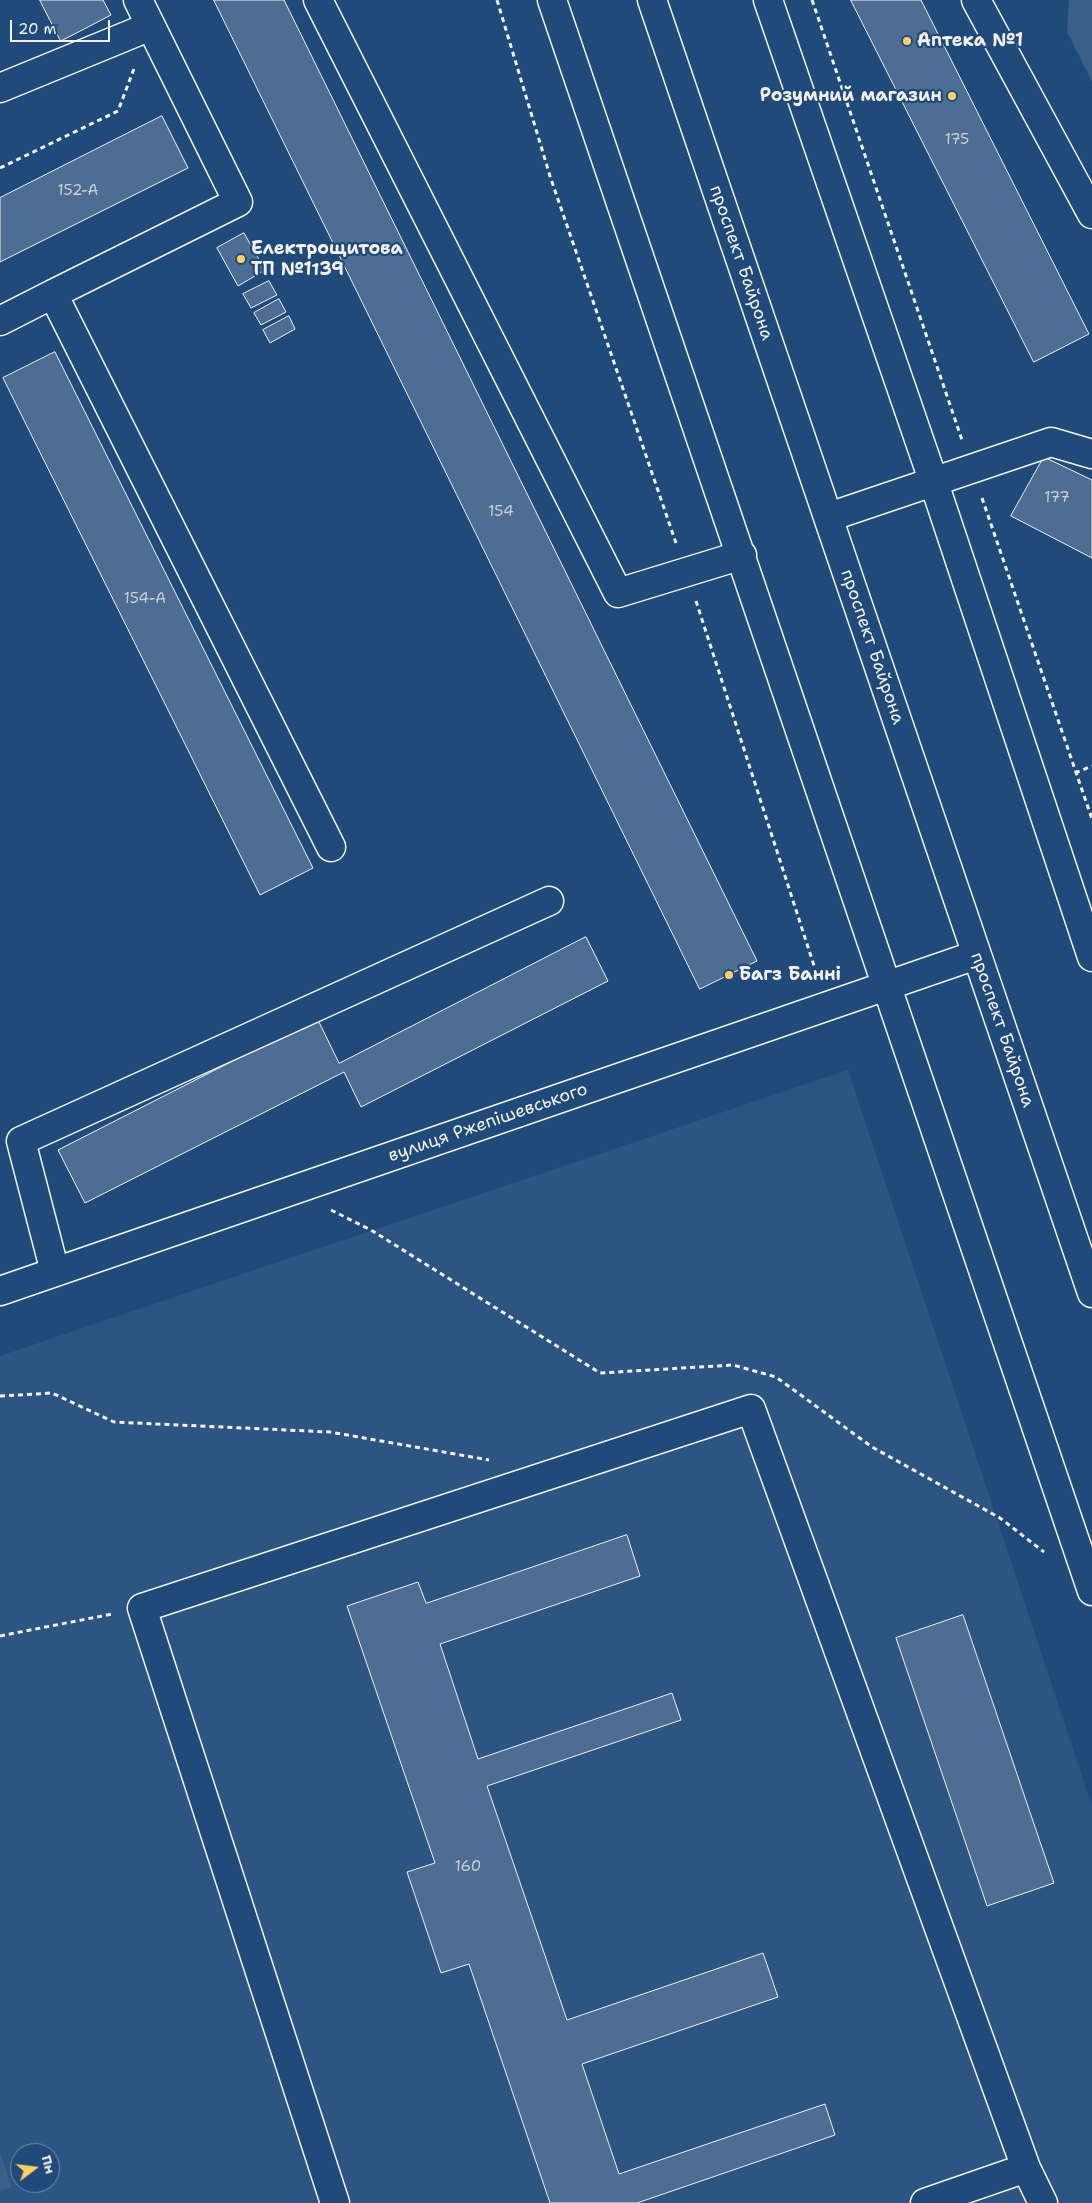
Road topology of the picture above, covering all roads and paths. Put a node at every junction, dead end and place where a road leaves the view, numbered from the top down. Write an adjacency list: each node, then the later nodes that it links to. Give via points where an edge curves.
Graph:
1 (138, 0): 9 (main road)
2 (318, 0): 20 (main road, via 618,593)
3 (497, 0): 20 (path, via 550,176)
4 (552, 0): 19 (main road)
5 (652, 0): 18 (main road, проспект Байрона)
6 (768, 0): 17 (main road)
7 (812, 0): 16 (path)
8 (976, 0): 12 (main road)
9 (151, 26): 10 (main road); 11 (path, via 118,111); 13 (main road, via 238,202)
10 (0, 88)
11 (0, 168)
12 (1092, 214)
13 (53, 294): 14 (main road); 24 (main road)
14 (0, 321)
15 (1090, 449): 16 (main road, via 1051,442)
16 (972, 468): 17 (main road); 22 (path)
17 (933, 480): 18 (main road); 27 (main road)
18 (829, 517): 26 (main road, проспект Байрона)
19 (742, 555): 20 (main road); 28 (main road)
20 (686, 572): 29 (path)
21 (1092, 766): 22 (path)
22 (1075, 773): 23 (path)
23 (1092, 819)
24 (331, 848)
25 (549, 901): 30 (main road, via 20,1141)
26 (976, 954): 28 (main road, вулиця Ржепішевського); 32 (main road, проспект Байрона)
27 (1092, 958)
28 (887, 985): 30 (main road, вулиця Ржепішевського); 35 (main road)
29 (821, 987)
30 (54, 1272): 31 (main road, вулиця Ржепішевського)
31 (0, 1290)
32 (1092, 1293)
33 (0, 1396): 34 (path, via 52,1393 114,1422 330,1432)
34 (492, 1461)
35 (1092, 1591)
36 (142, 1608): 37 (path); 38 (main road, via 751,1409); 39 (main road)
37 (0, 1636)
38 (1026, 2168): 40 (main road); 41 (main road)
39 (335, 2203)
40 (925, 2203)
41 (1043, 2203)

